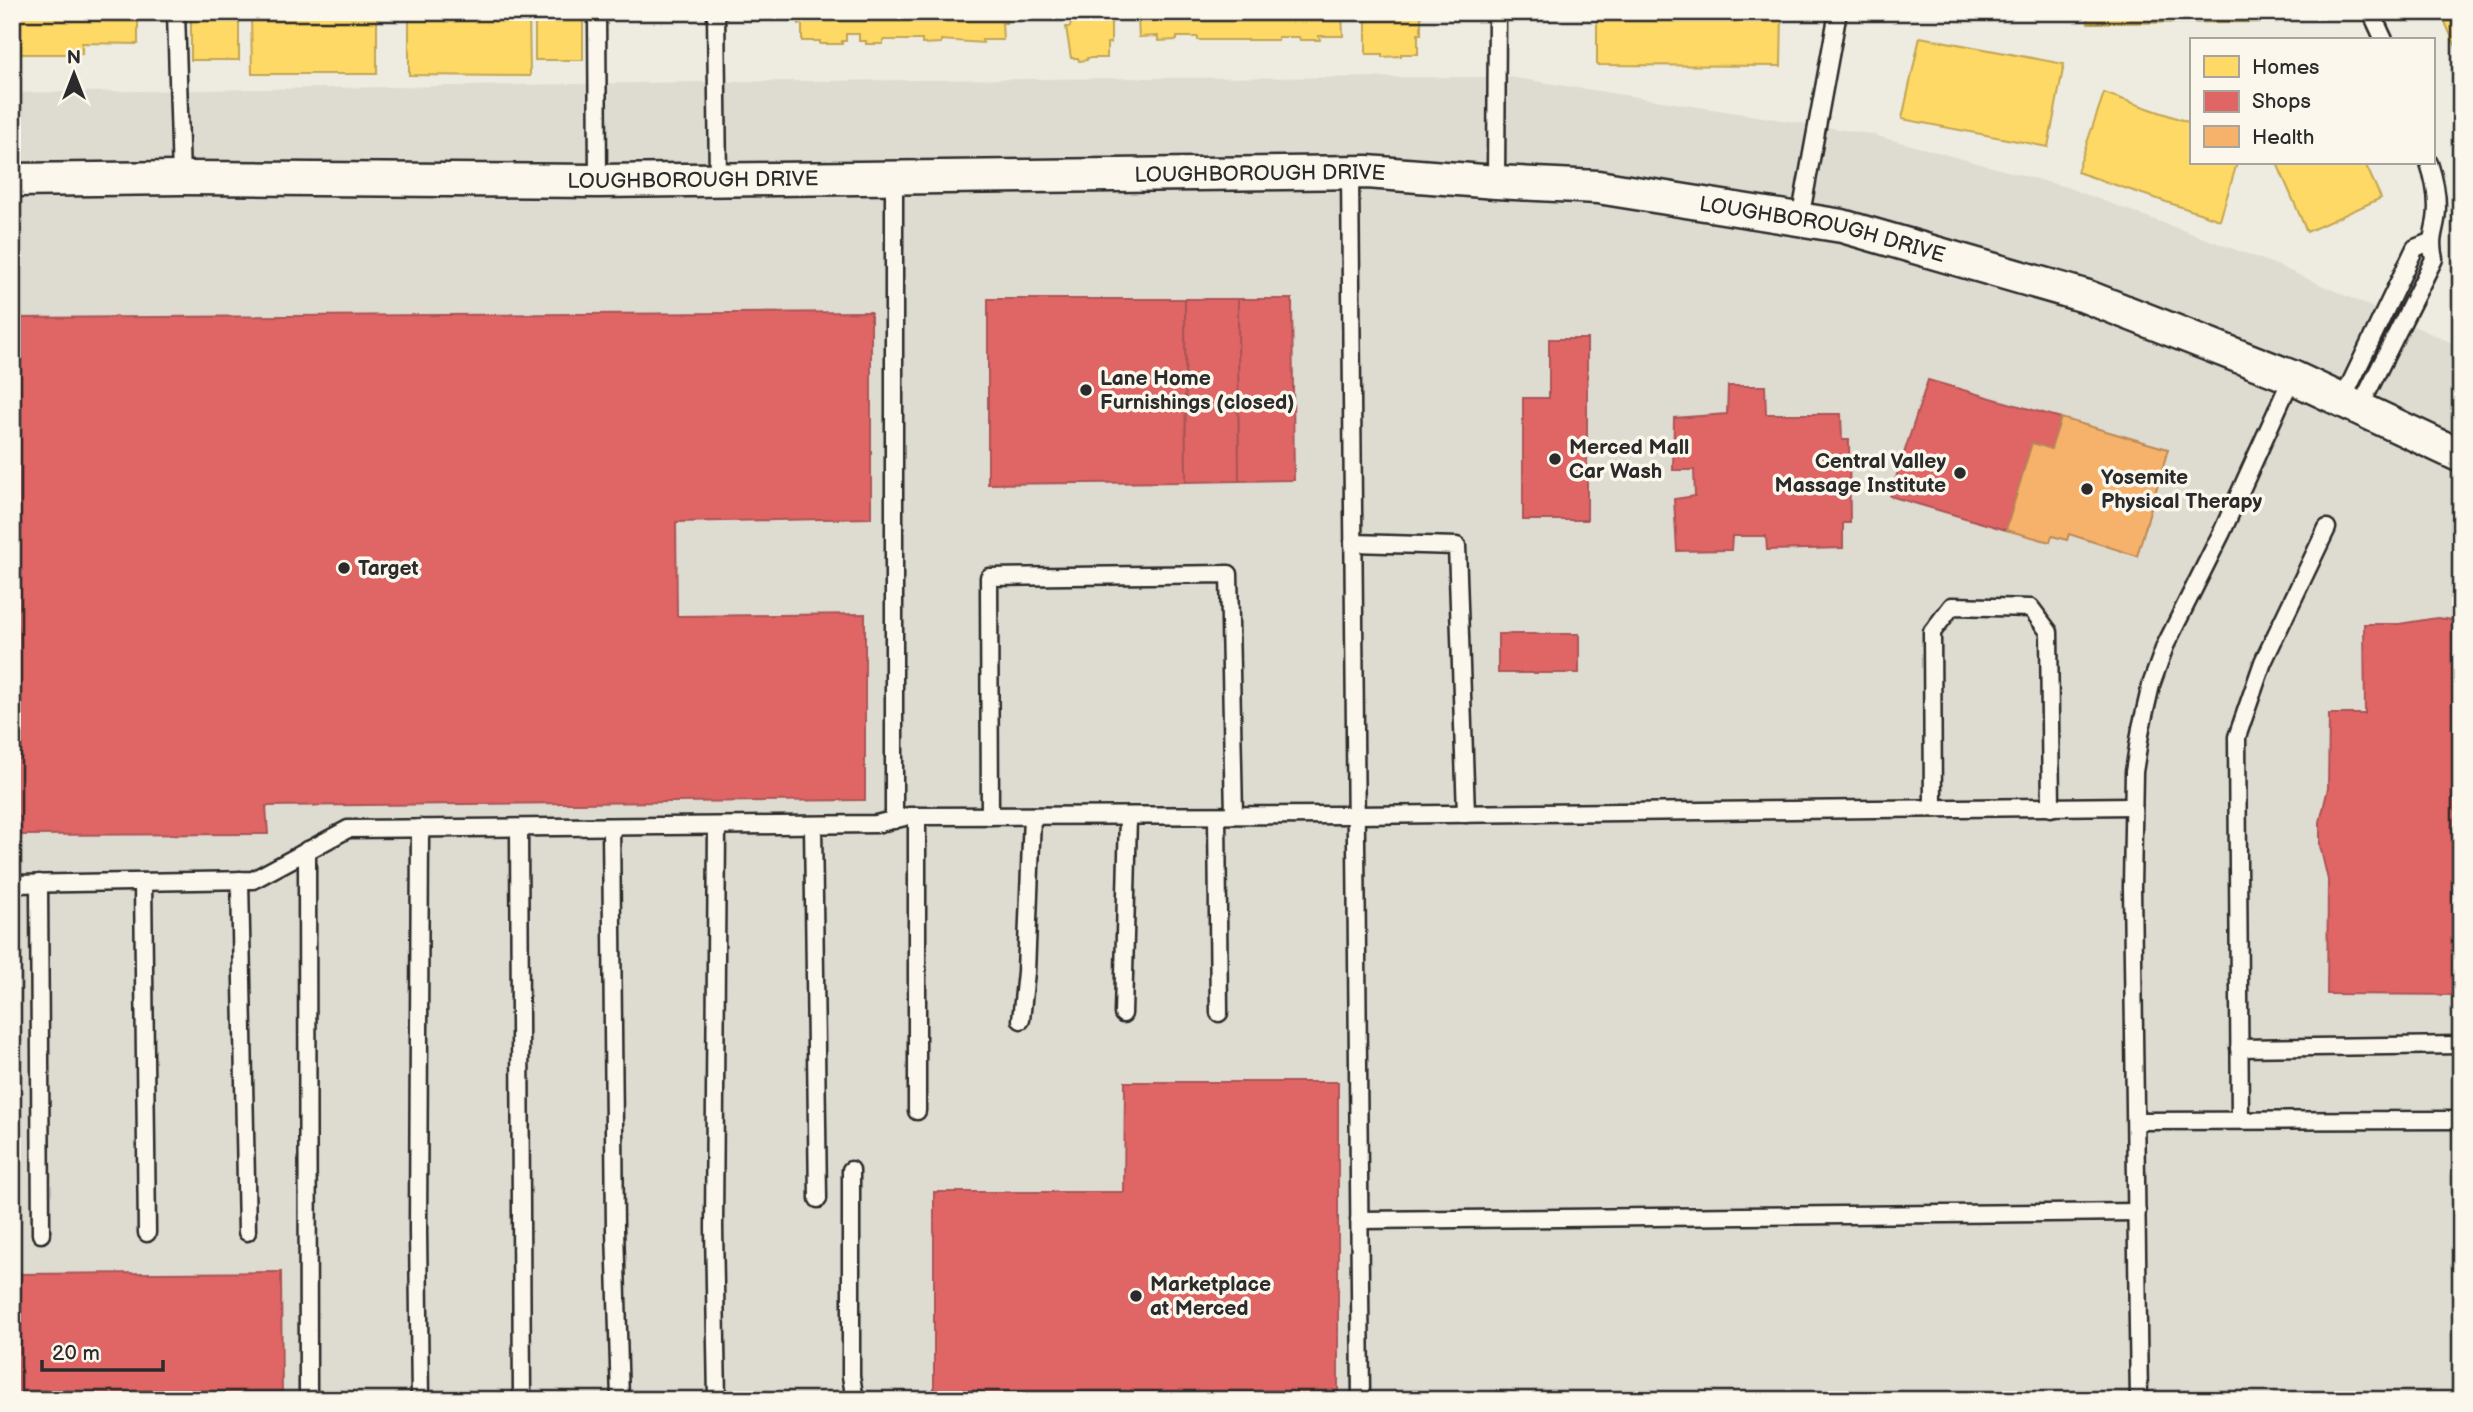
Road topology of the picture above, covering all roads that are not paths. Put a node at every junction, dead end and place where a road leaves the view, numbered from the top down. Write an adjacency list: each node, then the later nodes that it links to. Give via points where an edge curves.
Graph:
1 (176, 12): 10 (lane)
2 (597, 12): 14 (lane)
3 (716, 12): 13 (lane)
4 (1497, 12): 15 (lane)
5 (1838, 12): 16 (lane)
6 (2371, 12): 7 (lane)
7 (2383, 38)
8 (2429, 164): 18 (lane, via 2437,195 2431,242 2414,248)
9 (1350, 173): 11 (street, LOUGHBOROUGH DRIVE); 15 (street, LOUGHBOROUGH DRIVE); 21 (lane)
10 (181, 178): 12 (street, LOUGHBOROUGH DRIVE); 14 (street, LOUGHBOROUGH DRIVE)
11 (894, 178): 13 (street, LOUGHBOROUGH DRIVE); 32 (lane)
12 (12, 180)
13 (718, 180): 14 (street, LOUGHBOROUGH DRIVE)
14 (598, 181)
15 (1496, 182): 16 (street, LOUGHBOROUGH DRIVE, via 1598,187)
16 (1800, 219): 17 (street, LOUGHBOROUGH DRIVE, via 1842,226 2085,296)
17 (2292, 377): 18 (street, LOUGHBOROUGH DRIVE); 22 (lane, via 2165,646 2141,728)
18 (2351, 405): 19 (street, LOUGHBOROUGH DRIVE)
19 (2461, 456)
20 (2327, 528): 47 (lane, via 2263,662 2237,737)
21 (1353, 543): 25 (lane, via 1457,546); 27 (lane)
22 (2133, 806): 24 (lane); 51 (lane)
23 (1933, 808): 24 (lane); 24 (lane, via 1932,632 1952,606 2031,608 2049,632); 25 (lane)
24 (2051, 808)
25 (1466, 814): 27 (lane)
26 (1225, 815): 27 (lane); 29 (lane, via 1229,574 989,577); 31 (lane); 43 (lane)
27 (1355, 815): 55 (lane)
28 (917, 816): 29 (lane); 32 (lane); 48 (lane)
29 (990, 816): 30 (lane)
30 (1032, 816): 31 (lane); 45 (lane)
31 (1128, 816): 44 (lane)
32 (894, 820): 33 (lane)
33 (813, 825): 34 (lane); 53 (lane)
34 (717, 826): 35 (lane); 63 (lane, via 714,1228)
35 (611, 827): 37 (lane); 62 (lane)
36 (420, 828): 37 (lane); 38 (lane, via 348,829); 60 (lane)
37 (519, 828): 61 (lane)
38 (307, 850): 39 (lane, via 253,880); 59 (lane)
39 (240, 880): 40 (lane); 57 (lane)
40 (143, 882): 41 (lane); 56 (lane)
41 (39, 883): 42 (lane); 58 (lane)
42 (12, 884)
43 (1219, 1013)
44 (1123, 1014)
45 (1021, 1020)
46 (2461, 1045): 47 (lane)
47 (2239, 1048): 49 (lane)
48 (917, 1111)
49 (2240, 1120): 50 (lane); 51 (lane)
50 (2461, 1120)
51 (2136, 1121): 54 (lane)
52 (851, 1170): 64 (lane, via 851,1376)
53 (818, 1199)
54 (2137, 1212): 55 (lane); 66 (lane)
55 (1359, 1220): 65 (lane)
56 (147, 1233)
57 (247, 1233)
58 (41, 1234)
59 (308, 1400)
60 (421, 1400)
61 (523, 1400)
62 (620, 1400)
63 (718, 1400)
64 (855, 1400)
65 (1361, 1400)
66 (2139, 1400)

